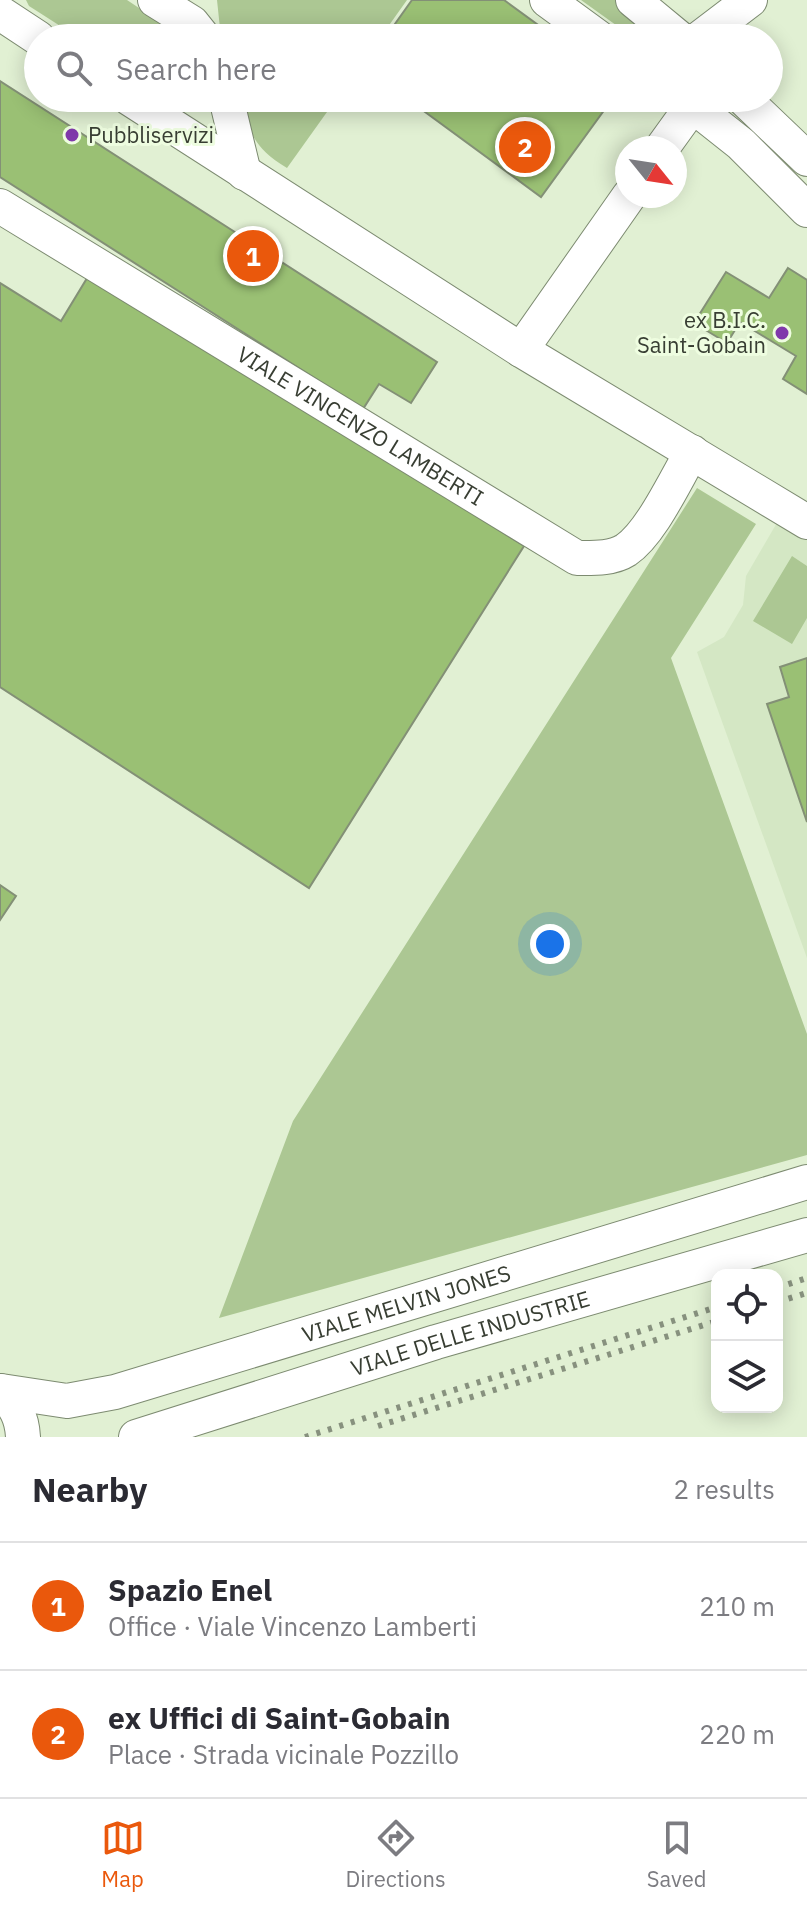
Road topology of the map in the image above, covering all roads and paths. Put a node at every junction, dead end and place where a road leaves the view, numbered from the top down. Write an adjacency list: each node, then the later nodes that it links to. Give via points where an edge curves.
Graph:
1 (155, 0): 6 (street)
2 (547, 0): 7 (street)
3 (633, 0): 8 (street)
4 (750, 0): 9 (street)
5 (0, 13): 10 (street)
6 (198, 20)
7 (580, 24)
8 (662, 24)
9 (718, 24)
10 (24, 29)
11 (150, 112): 18 (street)
12 (229, 112): 18 (street)
13 (682, 112): 16 (street)
14 (701, 112): 21 (street)
15 (758, 112): 17 (street)
16 (669, 136)
17 (807, 159)
18 (244, 173): 22 (street)
19 (0, 206): 23 (street, VIALE VINCENZO LAMBERTI, via 577,558 599,559 623,551 639,538)
20 (621, 208): 22 (street)
21 (807, 210)
22 (521, 350): 23 (street)
23 (692, 452): 24 (street)
24 (807, 522)
25 (807, 1182): 27 (street, VIALE MELVIN JONES, via 115,1392 67,1401)
26 (807, 1235): 29 (street, VIALE DELLE INDUSTRIE, via 436,1342)
27 (1, 1391): 28 (street, VIALE MELVIN JONES, via 22,1421)
28 (23, 1437)
29 (136, 1437)

